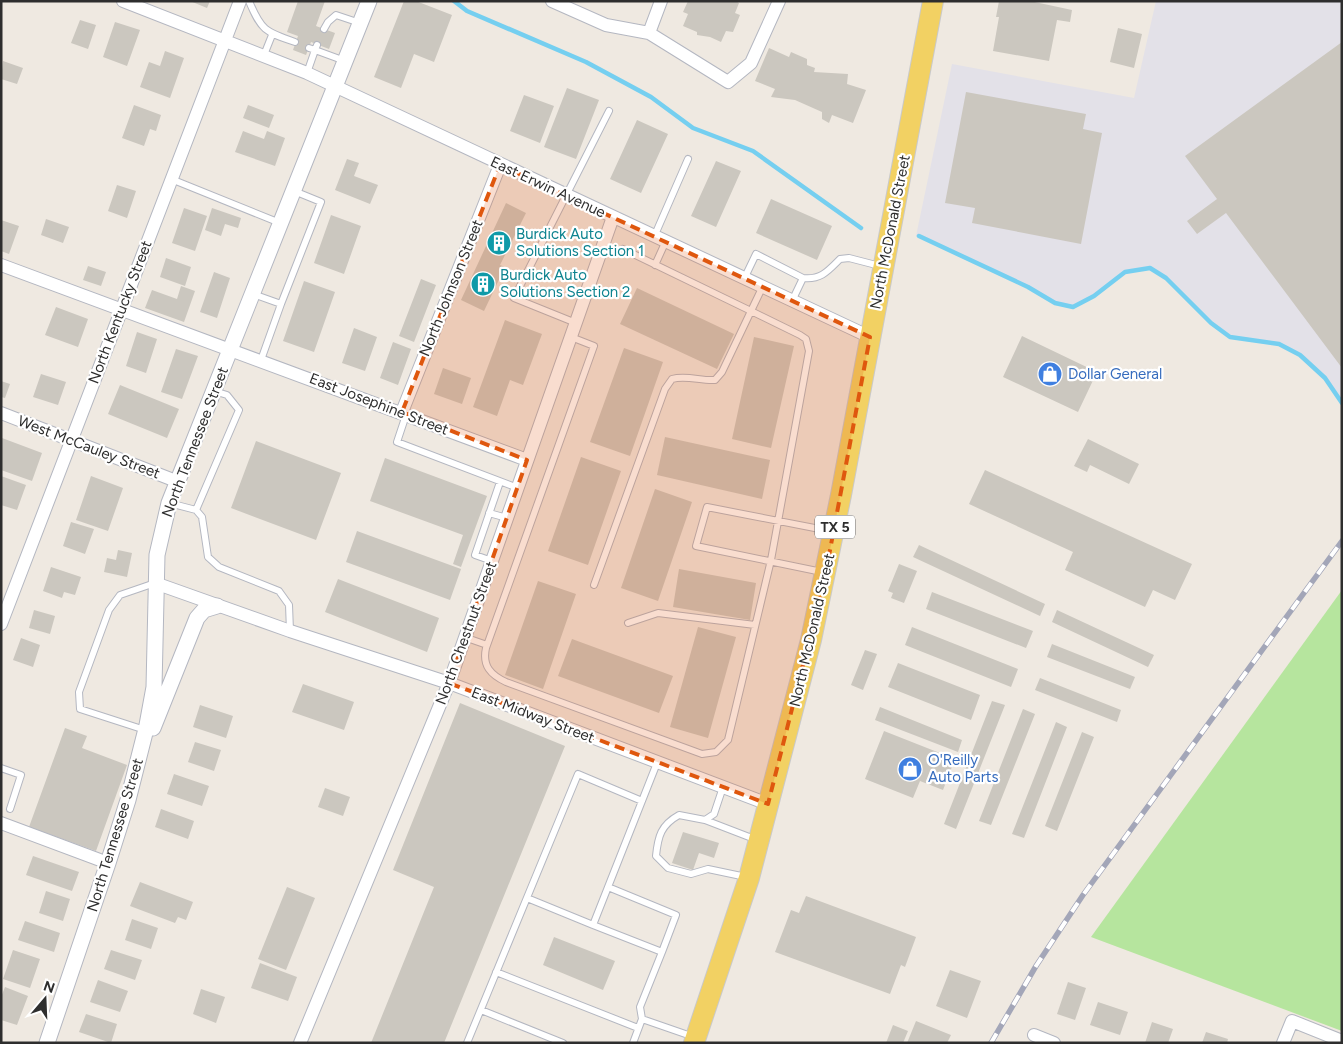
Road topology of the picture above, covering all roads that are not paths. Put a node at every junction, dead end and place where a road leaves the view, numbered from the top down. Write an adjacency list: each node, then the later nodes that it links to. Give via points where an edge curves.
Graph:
1 (122, 1): 13 (street, East Erwin Avenue)
2 (240, 1): 13 (street, North Kentucky Street)
3 (249, 1): 12 (lane, via 258,24)
4 (369, 1): 9 (street, North Tennessee Street)
5 (552, 1): 11 (street, via 606,25)
6 (661, 1): 11 (street)
7 (779, 1): 11 (street, via 751,63 728,82)
8 (933, 1): 31 (main road, North McDonald Street / TX 5)
9 (360, 23): 10 (lane, via 336,15); 16 (street, North Tennessee Street)
10 (324, 29)
11 (649, 33)
12 (272, 35): 14 (lane); 15 (lane)
13 (225, 40): 15 (street, East Erwin Avenue); 22 (street, North Kentucky Street)
14 (295, 42)
15 (264, 55): 17 (street, East Erwin Avenue)
16 (344, 61): 17 (lane, via 314,48); 18 (street, North Tennessee Street)
17 (307, 73): 18 (street, East Erwin Avenue)
18 (334, 85): 21 (street, East Erwin Avenue); 23 (street, North Tennessee Street)
19 (608, 111): 24 (lane)
20 (688, 159): 27 (lane)
21 (500, 165): 24 (street, East Erwin Avenue); 47 (street, North Johnson Street)
22 (171, 179): 26 (lane); 38 (street, North Kentucky Street)
23 (293, 191): 26 (street, North Tennessee Street); 37 (lane, via 321,202)
24 (567, 196): 25 (street, East Erwin Avenue); 40 (lane, via 514,298)
25 (613, 217): 27 (street, East Erwin Avenue); 40 (street, North Chestnut Street)
26 (280, 223): 35 (street, North Tennessee Street)
27 (660, 240): 30 (lane); 33 (street, East Erwin Avenue)
28 (623, 249): 30 (lane)
29 (1, 265): 38 (street, East Josephine Street)
30 (655, 265): 39 (lane)
31 (883, 267): 32 (lane, via 849,258 840,259 824,276); 41 (main road, North McDonald Street / TX 5)
32 (804, 278): 33 (lane, via 756,254); 36 (lane)
33 (744, 279): 34 (street, East Erwin Avenue)
34 (762, 288): 36 (street, East Erwin Avenue); 39 (lane)
35 (252, 294): 37 (lane); 43 (street, North Tennessee Street)
36 (792, 302): 41 (street, East Erwin Avenue)
37 (281, 304): 44 (lane)
38 (120, 309): 43 (street, East Josephine Street); 48 (street, North Kentucky Street)
39 (751, 311): 57 (lane, via 806,339 810,351); 63 (lane, via 722,372 715,380 678,377 672,379 665,390)
40 (576, 323): 42 (street, North Chestnut Street)
41 (870, 337): 58 (main road, North McDonald Street / TX 5)
42 (571, 338): 49 (street, North Chestnut Street); 70 (lane, via 594,346)
43 (231, 349): 44 (street, East Josephine Street); 45 (street, North Tennessee Street)
44 (261, 360): 47 (street, East Josephine Street)
45 (214, 391): 50 (street, North Tennessee Street); 54 (lane, via 227,395 239,410)
46 (1, 413): 48 (street, West McCauley Street)
47 (404, 413): 49 (street, East Josephine Street); 51 (lane, via 397,442)
48 (70, 440): 50 (street, West McCauley Street); 66 (street, North Kentucky Street)
49 (527, 460): 52 (street, North Chestnut Street)
50 (176, 481): 53 (street, North Tennessee Street)
51 (500, 482): 52 (lane); 55 (lane)
52 (518, 488): 56 (street, North Chestnut Street)
53 (169, 503): 54 (lane); 62 (street, North Tennessee Street, via 160,538)
54 (196, 510): 68 (lane, via 202,517 208,557 219,567 279,591 289,605)
55 (489, 513): 56 (lane); 60 (lane, via 474,555)
56 (507, 518): 60 (street, North Chestnut Street)
57 (779, 521): 58 (lane); 59 (lane); 59 (lane, via 707,507 696,546)
58 (834, 532): 61 (main road, North McDonald Street / TX 5)
59 (771, 560): 61 (lane); 67 (lane)
60 (492, 561): 69 (street, North Chestnut Street)
61 (826, 572): 77 (main road, North McDonald Street / TX 5, via 798,695)
62 (155, 583): 64 (street, East Midway Street); 72 (street, North Tennessee Street, via 154,687); 72 (lane, via 120,595 109,610 80,692 80,709)
63 (594, 585)
64 (218, 606): 68 (street, East Midway Street); 72 (street, via 204,610 197,618)
65 (628, 623): 67 (lane, via 658,612)
66 (1, 624)
67 (755, 625): 70 (lane, via 728,740 720,750 709,753 694,751 496,677 485,662)
68 (290, 631): 71 (street, East Midway Street)
69 (464, 637): 70 (lane); 71 (street, North Chestnut Street)
70 (487, 645)
71 (449, 683): 73 (street, East Midway Street); 96 (street, North Chestnut Street)
72 (149, 731): 82 (street, North Tennessee Street)
73 (658, 763): 75 (street, East Midway Street); 76 (lane)
74 (1, 768): 78 (lane, via 21,775)
75 (723, 787): 77 (street, East Midway Street); 79 (lane, via 714,814)
76 (642, 801): 84 (lane); 85 (lane, via 578,774)
77 (768, 804): 81 (main road, North McDonald Street / TX 5)
78 (10, 809)
79 (705, 820): 81 (lane); 83 (lane, via 679,815 666,822 657,840 656,856 668,868 691,874 708,868)
80 (1, 823): 82 (street)
81 (759, 841): 83 (main road, North McDonald Street / TX 5)
82 (108, 863): 95 (street, North Tennessee Street)
83 (749, 878): 93 (main road, North McDonald Street / TX 5)
84 (608, 887): 86 (lane); 87 (lane, via 676,915)
85 (527, 898): 86 (lane); 88 (lane)
86 (593, 925): 87 (lane)
87 (662, 952): 90 (lane, via 640,1008)
88 (496, 972): 89 (lane); 91 (lane)
89 (481, 1010): 97 (lane); 98 (lane)
90 (642, 1019): 91 (lane); 93 (lane)
91 (638, 1028): 99 (lane)
92 (1034, 1035): 100 (street)
93 (695, 1040)
94 (1342, 1041): 101 (street, via 1292,1021)
95 (47, 1043)
96 (300, 1043)
97 (467, 1043)
98 (563, 1043)
99 (633, 1043)
100 (1054, 1043)
101 (1284, 1043)

